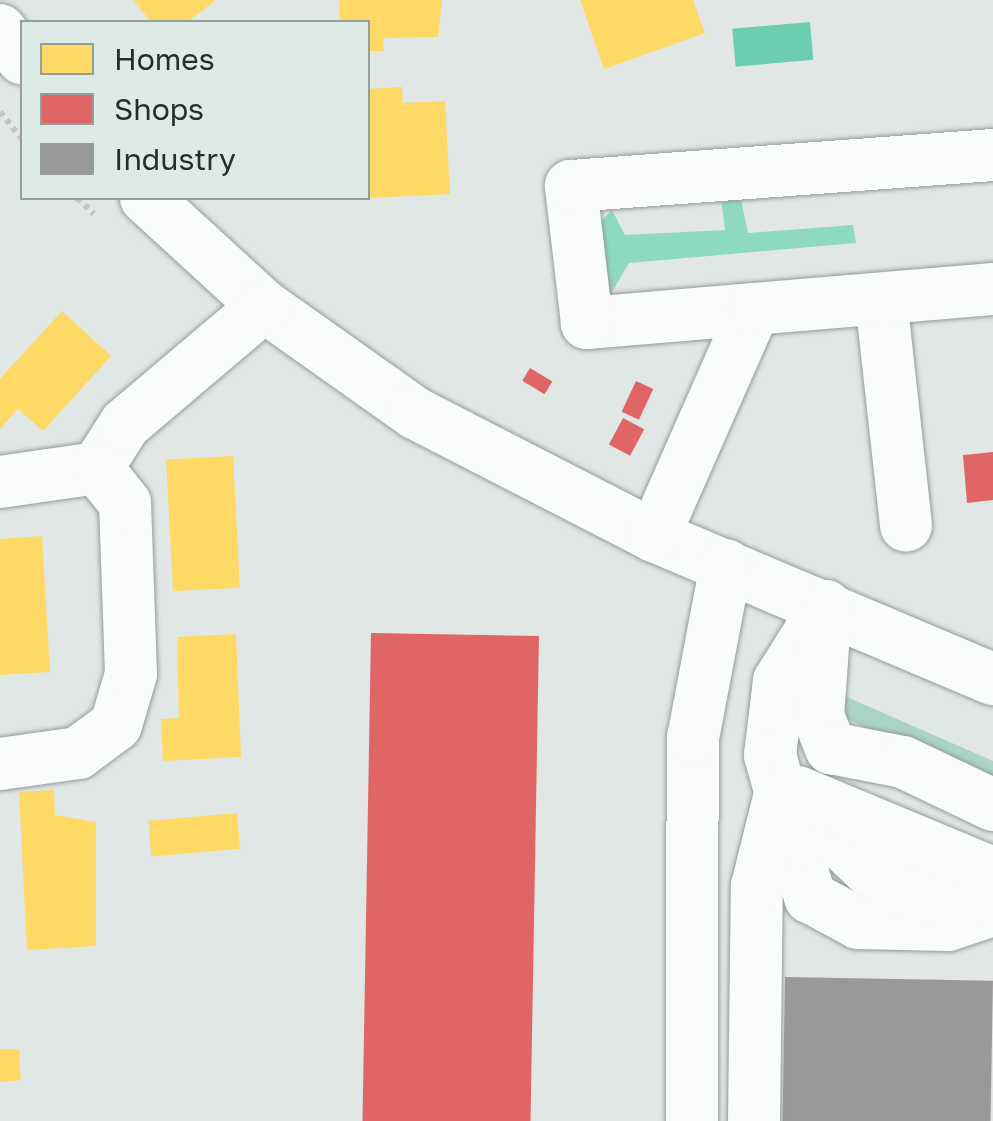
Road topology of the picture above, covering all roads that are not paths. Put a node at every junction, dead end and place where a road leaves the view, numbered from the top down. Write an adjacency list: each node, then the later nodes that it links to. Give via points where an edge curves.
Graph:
1 (0, 30): 2 (street)
2 (20, 55)
3 (993, 156): 8 (street, via 571,186 587,323)
4 (148, 200): 7 (street)
5 (993, 288): 6 (street)
6 (882, 298): 8 (street); 11 (street)
7 (264, 306): 9 (street, via 125,424); 12 (street, via 415,412)
8 (754, 310): 12 (street)
9 (98, 468): 10 (street); 16 (street, via 125,502 132,674 116,725 78,754)
10 (0, 482)
11 (906, 526)
12 (654, 536): 13 (street)
13 (726, 565): 14 (street); 23 (street, via 694,738)
14 (826, 606): 15 (street); 17 (street, via 779,681 770,755); 18 (street, via 818,716 831,748 903,762)
15 (993, 679)
16 (0, 764)
17 (782, 787): 19 (street, via 944,823); 20 (street, via 876,818); 21 (street, via 948,883); 22 (street, via 868,870 916,896); 22 (street, via 781,910 829,936 938,934); 24 (street, via 757,886)
18 (993, 805)
19 (993, 848)
20 (993, 874)
21 (993, 889)
22 (993, 906)
23 (692, 1121)
24 (754, 1121)

